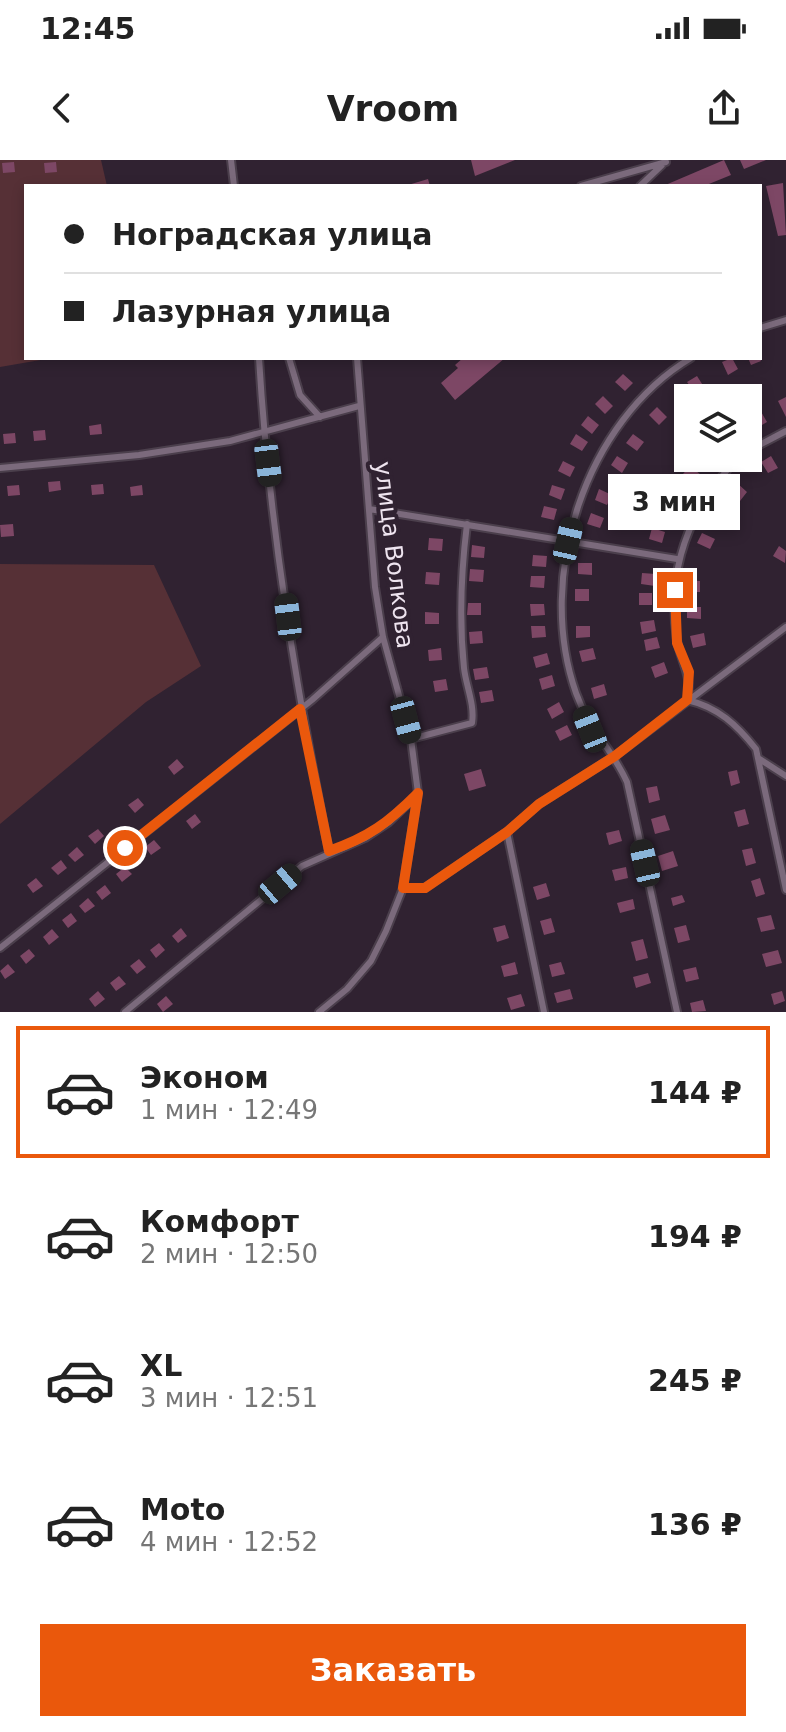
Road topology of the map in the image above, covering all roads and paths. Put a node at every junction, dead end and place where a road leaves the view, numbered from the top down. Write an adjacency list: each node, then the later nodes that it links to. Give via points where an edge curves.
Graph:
1 (231, 160): 3 (street)
2 (667, 161): 4 (street); 5 (street)
3 (234, 184)
4 (588, 184)
5 (642, 184)
6 (786, 320): 7 (street)
7 (762, 327)
8 (259, 360): 15 (street)
9 (290, 360): 13 (street, via 300,395)
10 (357, 360): 12 (street, улица Волкова)
11 (688, 360): 21 (street, via 649,389 614,433 576,505)
12 (359, 406): 13 (street); 19 (street, улица Волкова)
13 (320, 417): 15 (street)
14 (786, 431): 16 (street)
15 (264, 433): 17 (street, via 139,455); 26 (street)
16 (762, 444)
17 (0, 468)
18 (725, 472): 22 (street, via 698,508)
19 (369, 509): 20 (street); 24 (street, улица Волкова)
20 (467, 524): 21 (street); 27 (street, via 460,598 472,723)
21 (568, 541): 22 (street); 28 (street, via 565,653 590,729)
22 (677, 559): 25 (street, via 675,618 677,643 689,672)
23 (786, 627): 25 (street)
24 (383, 637): 26 (street); 27 (street, улица Волкова)
25 (687, 700): 28 (street); 29 (street, via 715,709 743,732)
26 (300, 709): 33 (street); 36 (street)
27 (411, 739): 31 (street, улица Волкова)
28 (615, 756): 32 (street, via 539,804); 40 (street, via 627,782)
29 (758, 758): 30 (street); 35 (street)
30 (786, 776)
31 (418, 793): 33 (street, via 365,838); 34 (street, улица Волкова)
32 (507, 832): 34 (street, via 425,888); 39 (street)
33 (329, 851): 37 (street, via 302,866)
34 (403, 888): 38 (street, улица Волкова, via 371,961)
35 (786, 890)
36 (0, 948)
37 (125, 1012)
38 (319, 1012)
39 (544, 1012)
40 (677, 1012)

